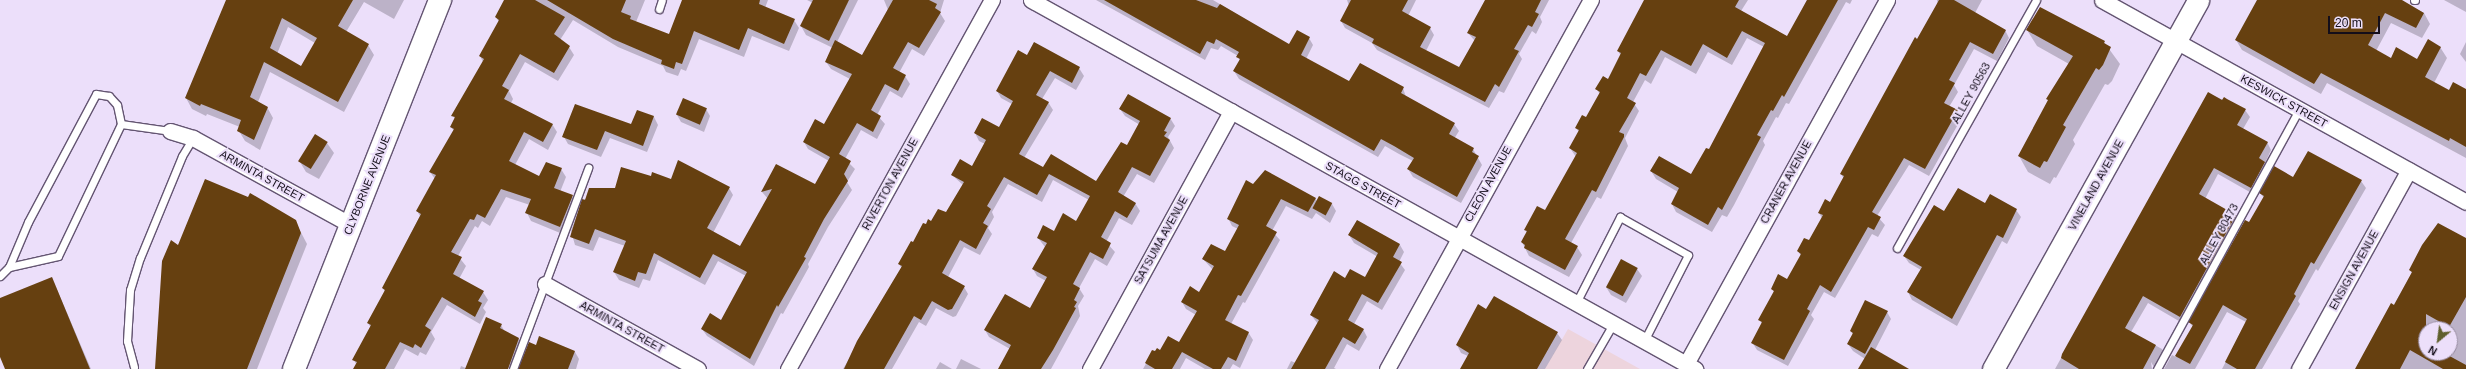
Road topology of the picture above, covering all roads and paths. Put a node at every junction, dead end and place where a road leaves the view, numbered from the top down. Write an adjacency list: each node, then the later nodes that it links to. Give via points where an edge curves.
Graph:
1 (440, 0): 20 (main road, CLYBORNE AVENUE)
2 (662, 0): 10 (lane)
3 (992, 0): 34 (street, RIVERTON AVENUE)
4 (1031, 0): 13 (street, STAGG STREET)
5 (1591, 0): 21 (street, CLEON AVENUE)
6 (1887, 0): 29 (street, CRANER AVENUE)
7 (2036, 0): 22 (lane, ALLEY 90563)
8 (2102, 0): 11 (street, KESWICK STREET)
9 (2198, 0): 11 (main road, VINELAND AVENUE)
10 (659, 9)
11 (2175, 41): 12 (street, KESWICK STREET); 38 (main road, VINELAND AVENUE)
12 (2299, 110): 18 (street, KESWICK STREET); 39 (lane, ALLEY 80473)
13 (1231, 112): 21 (street, STAGG STREET); 35 (street, SATSUMA AVENUE)
14 (121, 124): 15 (lane); 23 (lane, via 58,256); 23 (lane, via 117,105 109,96 96,94 28,222)
15 (170, 131): 16 (street, ARMINTA STREET)
16 (193, 138): 20 (street, ARMINTA STREET); 30 (lane, via 182,156 146,243 130,290 127,341)
17 (588, 168): 25 (lane)
18 (2408, 170): 19 (street, KESWICK STREET); 40 (street, ENSIGN AVENUE)
19 (2466, 202)
20 (351, 225): 31 (main road, CLYBORNE AVENUE)
21 (1458, 238): 26 (street, STAGG STREET); 36 (street, CLEON AVENUE)
22 (1897, 248)
23 (9, 267): 24 (lane)
24 (0, 276)
25 (545, 284): 32 (lane); 33 (street, ARMINTA STREET)
26 (1576, 302): 27 (street, STAGG STREET); 28 (lane, via 1620,217 1688,255)
27 (1613, 324): 28 (street, STAGG STREET); 37 (lane)
28 (1644, 342): 29 (street, STAGG STREET)
29 (1690, 366)
30 (134, 367)
31 (294, 369)
32 (513, 369)
33 (698, 369)
34 (788, 369)
35 (1090, 369)
36 (1387, 369)
37 (1587, 369)
38 (1993, 369)
39 (2157, 369)
40 (2299, 369)

